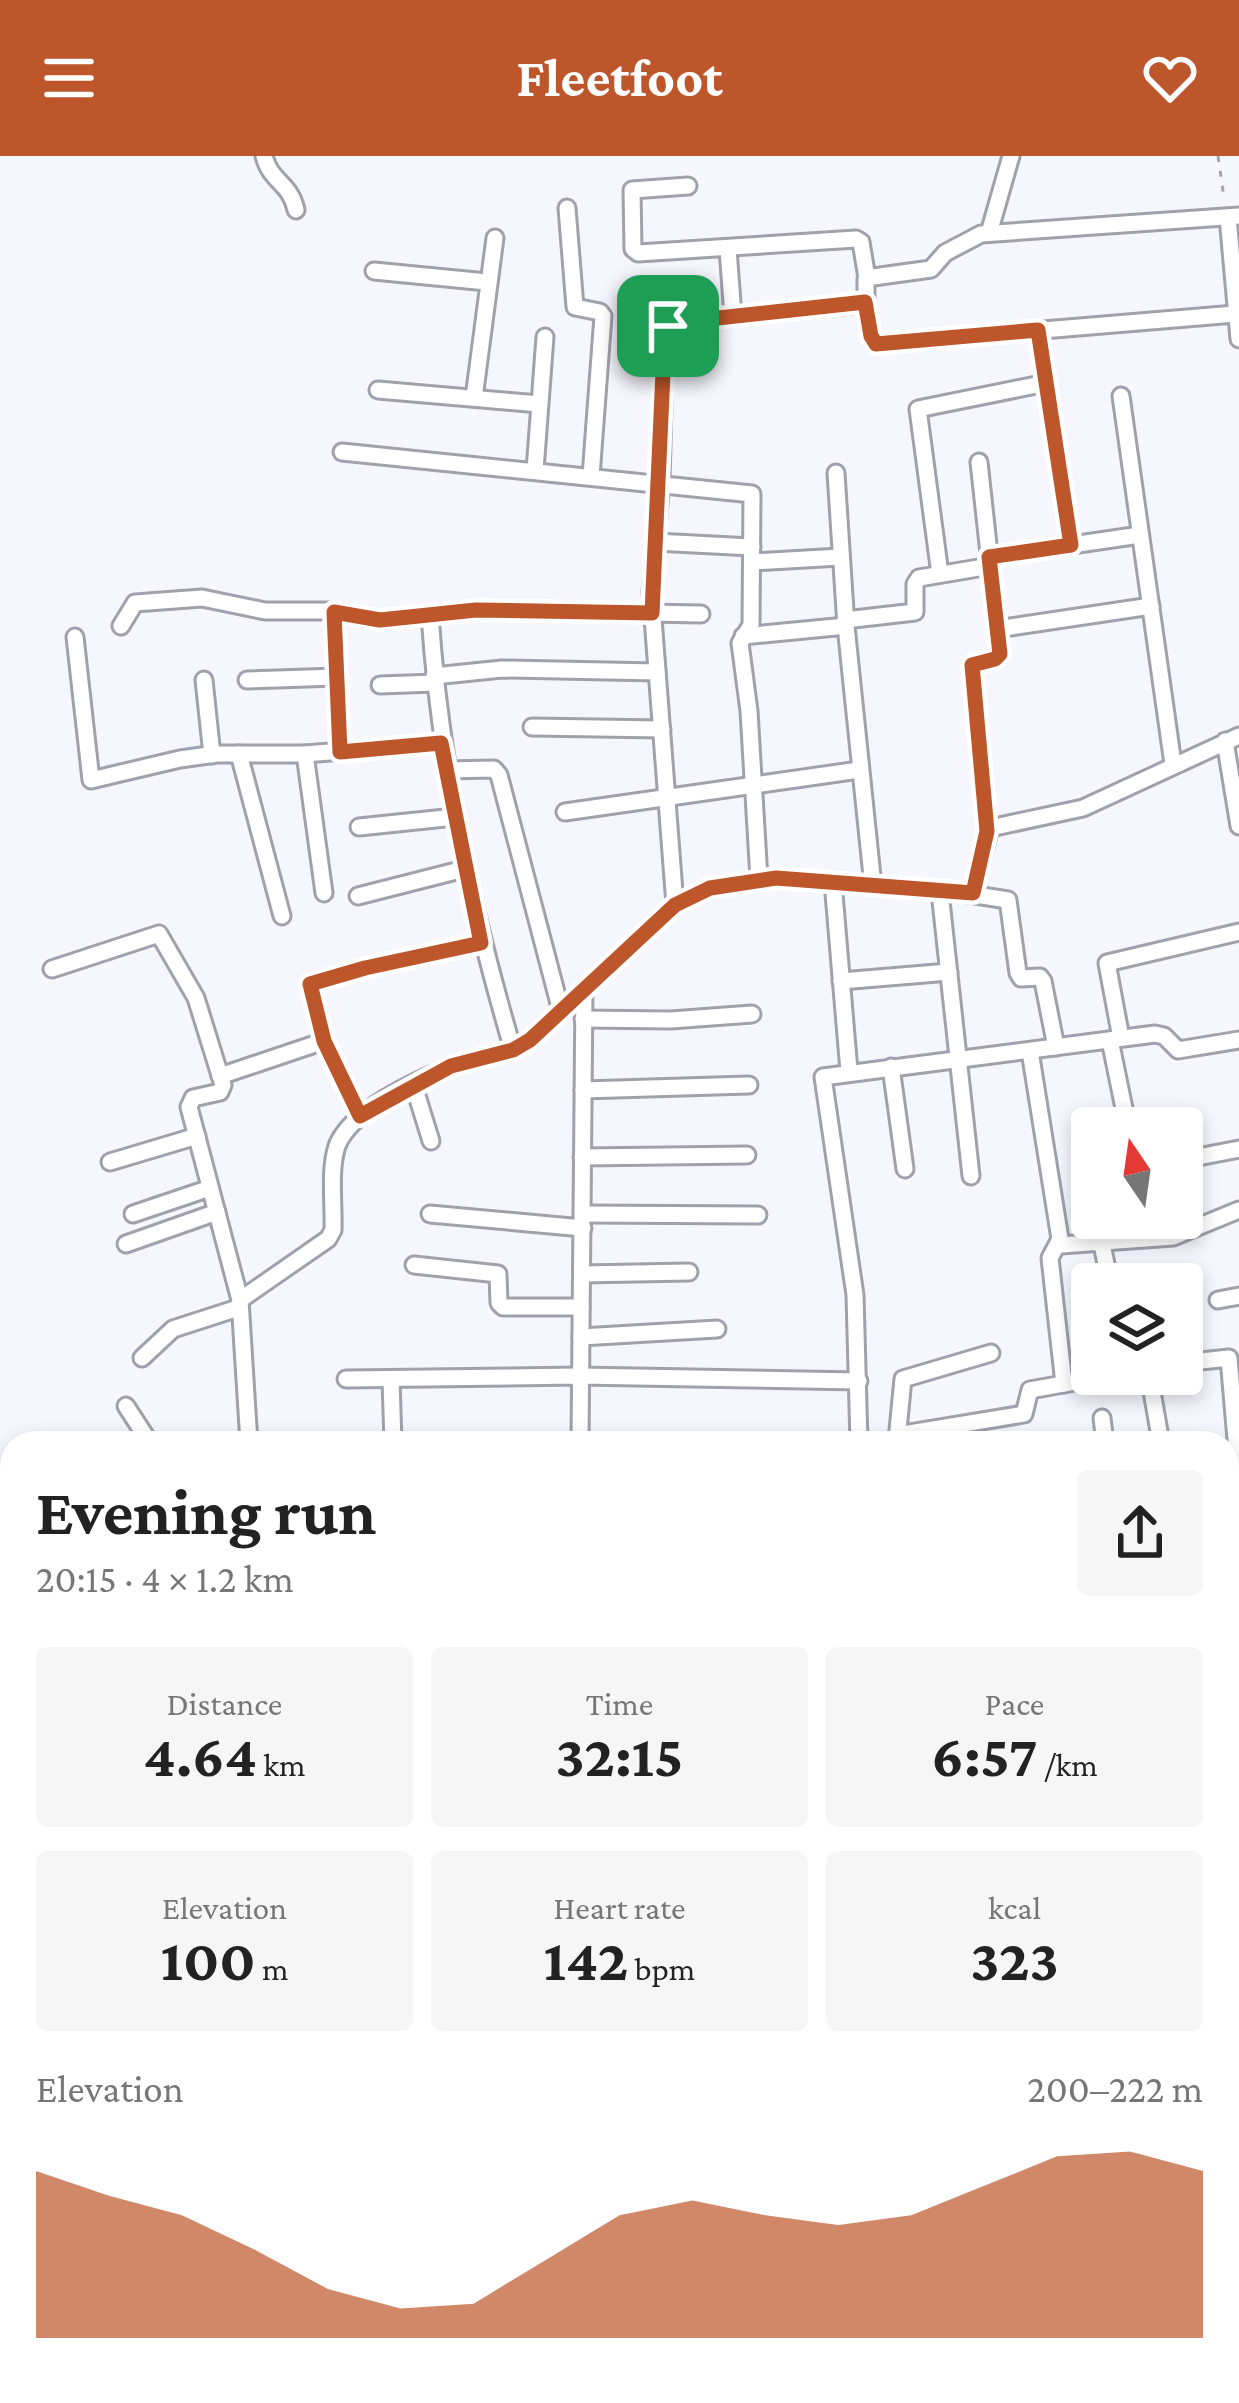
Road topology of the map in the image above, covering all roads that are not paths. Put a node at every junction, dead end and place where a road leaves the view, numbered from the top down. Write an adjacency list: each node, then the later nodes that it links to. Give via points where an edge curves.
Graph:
1 (264, 156): 5 (street)
2 (1011, 156): 7 (street)
3 (688, 186): 9 (street, via 632,190 633,249)
4 (567, 208): 28 (street, via 575,307 603,316)
5 (296, 210)
6 (1233, 216): 7 (street); 14 (street)
7 (989, 233): 11 (street, via 945,253 931,269)
8 (495, 238): 12 (street)
9 (728, 249): 11 (street, via 856,239); 15 (street)
10 (374, 271): 12 (street)
11 (867, 278): 13 (street)
12 (487, 282): 22 (street)
13 (865, 302): 15 (street); 16 (street, via 876,344)
14 (1235, 314): 16 (street); 18 (street)
15 (733, 316): 29 (street, via 665,329)
16 (1038, 330): 19 (street)
17 (545, 337): 23 (street)
18 (1239, 339)
19 (1046, 383): 32 (street); 36 (street, via 918,410)
20 (378, 390): 22 (street)
21 (1121, 396): 30 (street)
22 (474, 398): 23 (street)
23 (538, 404): 26 (street)
24 (343, 452): 26 (street)
25 (979, 462): 35 (street)
26 (535, 470): 28 (street)
27 (836, 473): 34 (street)
28 (591, 476): 29 (street)
29 (661, 482): 31 (street); 33 (street, via 748,491)
30 (1140, 535): 32 (street); 37 (street)
31 (655, 542): 33 (street); 39 (street)
32 (1071, 545): 35 (street)
33 (752, 555): 34 (street); 45 (street, via 751,625)
34 (840, 557): 42 (street)
35 (990, 561): 36 (street); 44 (street)
36 (940, 574): 42 (street, via 915,580 915,612)
37 (1151, 606): 44 (street); 61 (street)
38 (334, 612): 41 (street, via 380,620); 43 (street, via 266,611 202,598 141,601); 48 (street)
39 (652, 613): 40 (street); 41 (street); 47 (street)
40 (701, 614)
41 (430, 615): 51 (street)
42 (846, 623): 45 (street); 63 (street)
43 (121, 626)
44 (997, 629): 70 (street, via 999,658 972,665)
45 (743, 635): 64 (street)
46 (75, 637): 60 (street, via 91,780)
47 (657, 672): 51 (street, via 502,669); 54 (street)
48 (337, 677): 50 (street); 57 (street)
49 (204, 680): 60 (street)
50 (247, 680)
51 (435, 680): 52 (street); 56 (street)
52 (380, 685)
53 (532, 728): 54 (street)
54 (662, 729): 65 (street)
55 (1232, 739): 61 (street); 68 (street)
56 (441, 743): 57 (street); 62 (street)
57 (340, 752): 59 (street)
58 (239, 754): 59 (street); 60 (street); 80 (street)
59 (305, 754): 75 (street)
60 (212, 755)
61 (1173, 764): 70 (street, via 1083,808)
62 (446, 770): 67 (street); 87 (street, via 499,775)
63 (859, 770): 64 (street); 74 (street)
64 (754, 783): 65 (street); 72 (street)
65 (669, 795): 66 (street); 79 (street)
66 (565, 812)
67 (454, 817): 69 (street); 71 (street)
68 (1239, 826)
69 (359, 827)
70 (987, 831): 77 (street)
71 (464, 869): 78 (street); 82 (street)
72 (759, 879): 73 (street); 79 (street)
73 (833, 882): 74 (street); 85 (street)
74 (873, 886): 76 (street)
75 (324, 892)
76 (940, 892): 77 (street); 84 (street)
77 (969, 894): 93 (street, via 1008,900 1018,973 1043,981)
78 (358, 896)
79 (675, 905): 86 (street)
80 (282, 916)
81 (1239, 932): 90 (street, via 1107,963)
82 (481, 943): 92 (street, via 310,984); 94 (street)
83 (52, 969): 99 (street, via 161,935 196,998)
84 (949, 972): 85 (street); 96 (street)
85 (842, 981): 98 (street)
86 (584, 990): 87 (street); 89 (street)
87 (561, 1011): 94 (street)
88 (752, 1014): 89 (street)
89 (583, 1018): 102 (street)
90 (1115, 1039): 91 (street, via 1160,1034 1185,1050); 93 (street); 103 (street)
91 (1239, 1040)
92 (324, 1041): 99 (street); 104 (street)
93 (1056, 1047): 95 (street)
94 (513, 1050): 100 (street)
95 (1030, 1051): 96 (street); 123 (street)
96 (957, 1060): 97 (street); 113 (street)
97 (891, 1067): 98 (street); 112 (street)
98 (849, 1071): 142 (street, via 822,1078 855,1295)
99 (220, 1076): 105 (street, via 220,1092 190,1102)
100 (414, 1085): 104 (street); 106 (street)
101 (749, 1085): 102 (street)
102 (583, 1090): 110 (street)
103 (1125, 1107)
104 (360, 1116): 132 (street, via 335,1150 328,1239)
105 (197, 1136): 111 (street); 114 (street)
106 (430, 1142)
107 (1239, 1149): 109 (street)
108 (747, 1154): 110 (street)
109 (1203, 1156)
110 (582, 1157): 120 (street)
111 (110, 1162)
112 (905, 1169)
113 (971, 1176)
114 (210, 1188): 116 (street); 117 (street)
115 (1239, 1210): 121 (street)
116 (217, 1212): 124 (street); 132 (street)
117 (133, 1214)
118 (430, 1214): 120 (street)
119 (758, 1215): 120 (street)
120 (583, 1221): 129 (street)
121 (1203, 1226)
122 (1152, 1239): 125 (street)
123 (1059, 1241): 125 (street); 144 (street, via 1050,1258)
124 (126, 1244)
125 (1102, 1244): 126 (street)
126 (1106, 1263)
127 (414, 1265): 133 (street, via 498,1274 502,1307)
128 (689, 1272): 129 (street)
129 (582, 1274): 133 (street)
130 (1239, 1296): 131 (street)
131 (1218, 1300)
132 (239, 1304): 137 (street, via 173,1329); 149 (street)
133 (581, 1307): 135 (street)
134 (717, 1329): 135 (street)
135 (580, 1337): 139 (street)
136 (991, 1353): 153 (street, via 903,1379)
137 (142, 1358)
138 (1203, 1361): 157 (street, via 1229,1358)
139 (579, 1376): 140 (street); 142 (street); 151 (street)
140 (391, 1378): 141 (street); 150 (street)
141 (346, 1379)
142 (859, 1381): 152 (street)
143 (1071, 1383): 144 (street)
144 (1064, 1384): 154 (street, via 1028,1392 1024,1414)
145 (1153, 1395): 156 (street)
146 (126, 1406): 148 (street)
147 (1102, 1418): 155 (street)
148 (142, 1431)
149 (248, 1431)
150 (393, 1431)
151 (580, 1431)
152 (859, 1431)
153 (897, 1431)
154 (938, 1431)
155 (1104, 1431)
156 (1159, 1431)
157 (1236, 1431)

